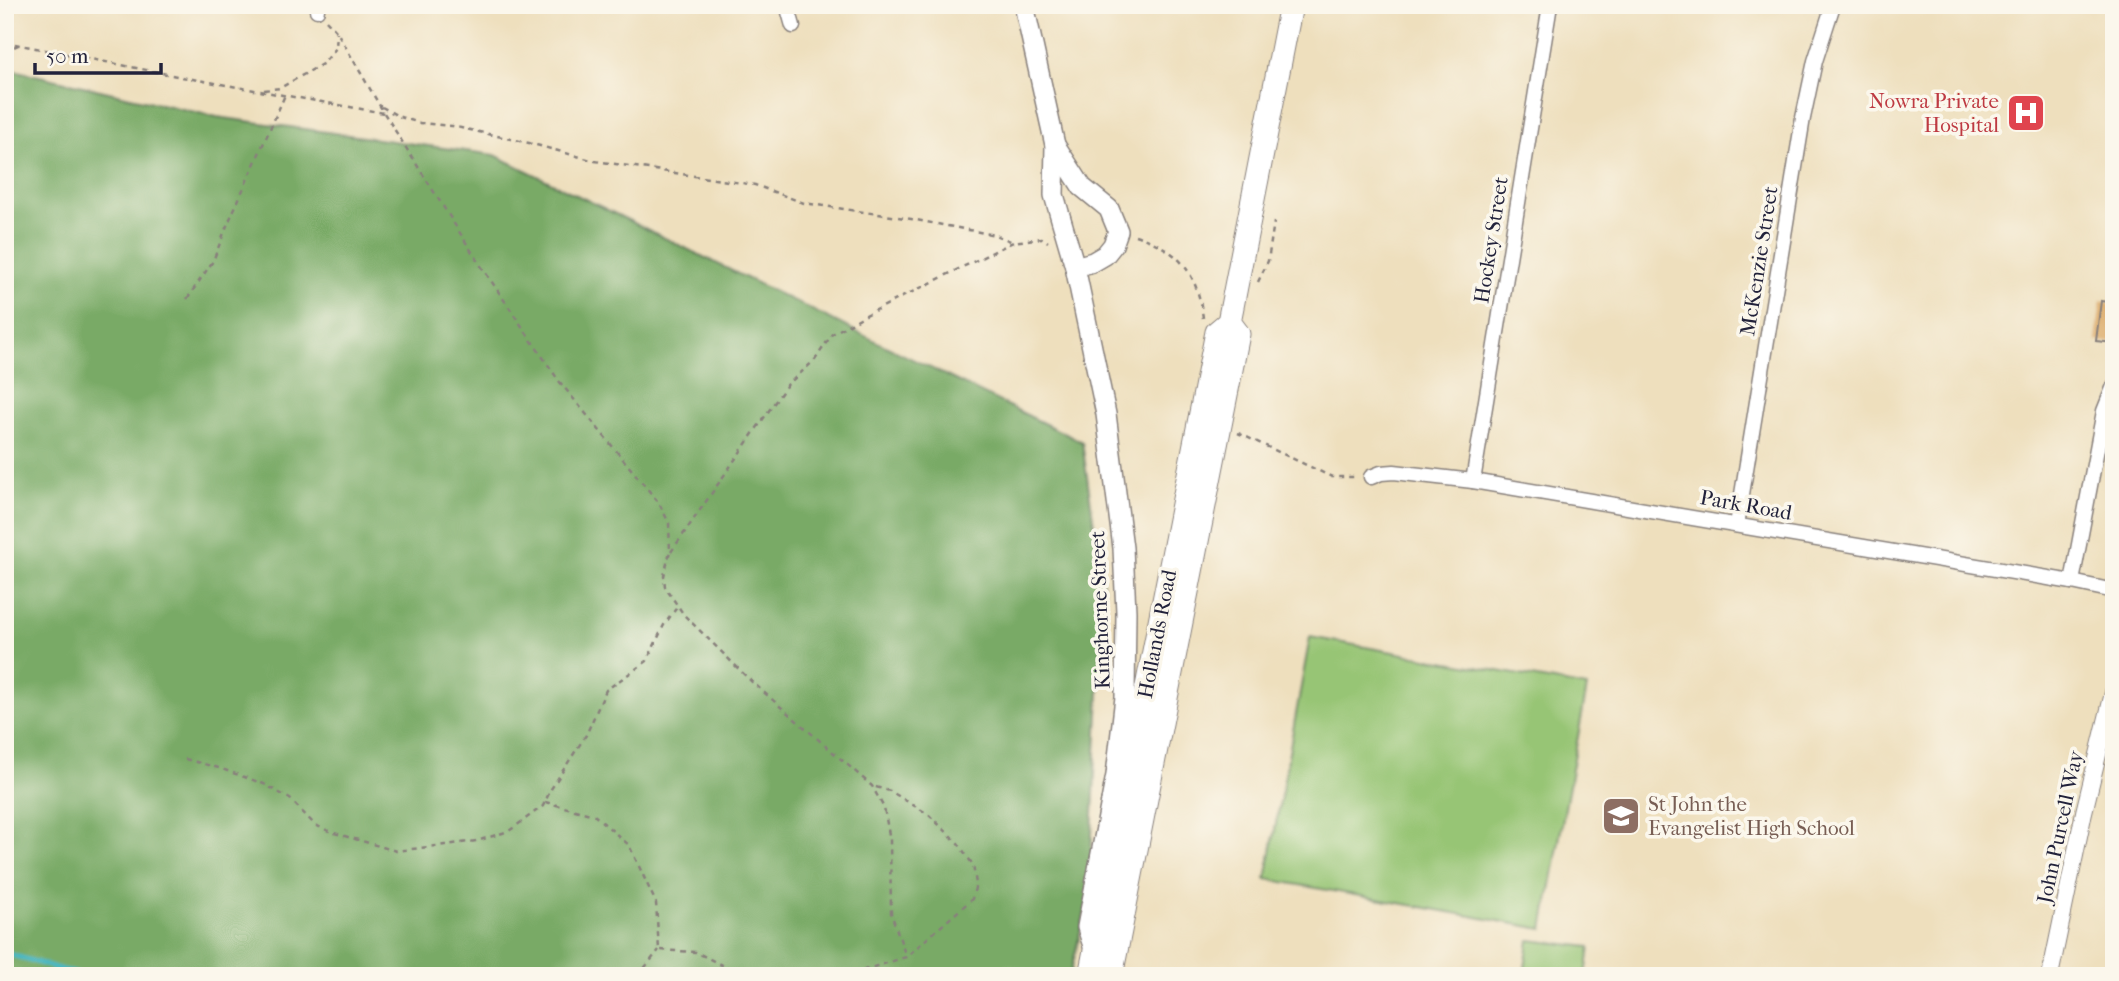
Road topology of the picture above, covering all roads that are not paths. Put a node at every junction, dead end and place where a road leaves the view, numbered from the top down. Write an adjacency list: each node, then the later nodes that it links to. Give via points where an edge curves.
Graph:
1 (787, 5): 6 (street)
2 (1024, 5): 7 (main road, Kinghorne Street)
3 (1291, 5): 9 (highway, Hollands Road)
4 (1550, 5): 12 (street, Hockey Street)
5 (1833, 5): 13 (street, McKenzie Street, via 1803,118)
6 (793, 26)
7 (1055, 145): 8 (main road, Kinghorne Street, via 1054,195); 8 (main road, Kinghorne Street, via 1082,187 1109,209 1118,231 1105,255)
8 (1075, 267): 17 (main road, Kinghorne Street, via 1106,414 1126,612 1125,697 1116,775 1087,927)
9 (1230, 322): 17 (highway, Hollands Road, via 1217,332); 19 (highway, Hollands Road, via 1238,334)
10 (2114, 386): 14 (street, via 2104,411)
11 (1371, 477): 12 (street, Park Road, via 1394,472)
12 (1473, 481): 13 (street, Park Road)
13 (1737, 525): 14 (street, Park Road)
14 (2073, 582): 15 (street, Park Road)
15 (2114, 591)
16 (2114, 689): 20 (street, John Purcell Way)
17 (1095, 952): 18 (highway, Hollands Road)
18 (1090, 976)
19 (1111, 976)
20 (2050, 976)

